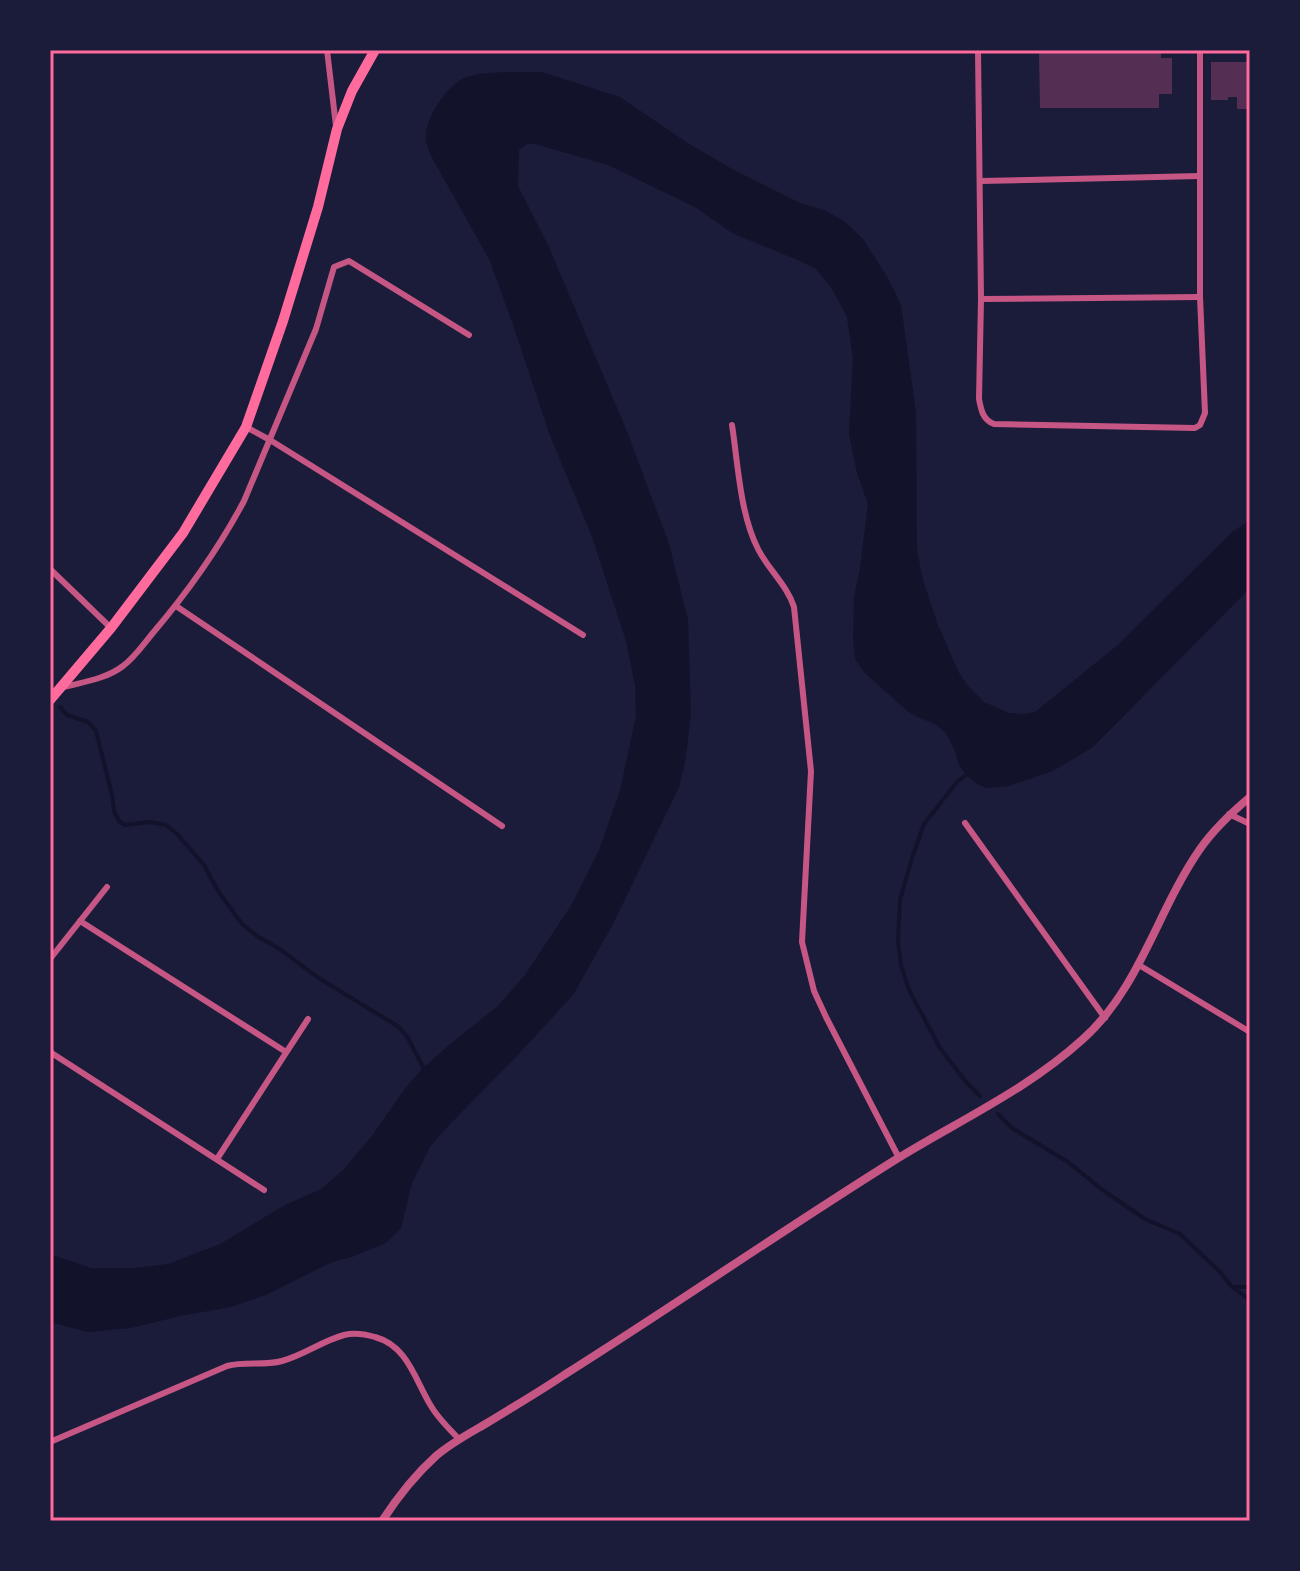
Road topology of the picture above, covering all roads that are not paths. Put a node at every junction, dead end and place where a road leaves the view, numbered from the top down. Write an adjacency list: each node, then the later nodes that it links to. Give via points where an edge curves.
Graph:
1 (327, 50): 5 (street)
2 (375, 50): 5 (main road)
3 (978, 50): 7 (street)
4 (1200, 50): 6 (street)
5 (337, 129): 12 (main road, via 288,307)
6 (1200, 176): 7 (street); 8 (street)
7 (980, 181): 9 (street)
8 (1200, 297): 9 (street); 9 (street, via 1205,413 1195,428 994,424 983,414 979,399)
9 (981, 299)
10 (469, 335): 13 (street, via 349,261 334,267 316,329)
11 (732, 425): 34 (street, via 752,536 794,607 811,771 802,942 814,991)
12 (246, 427): 13 (street); 16 (main road, via 183,533)
13 (270, 440): 15 (street, via 234,520); 17 (street)
14 (50, 569): 16 (street)
15 (176, 606): 18 (street, via 123,666); 24 (street)
16 (111, 628): 18 (main road)
17 (583, 635)
18 (61, 688): 19 (main road)
19 (50, 700)
20 (1250, 797): 21 (street)
21 (1229, 814): 23 (street); 28 (street, via 1188,867)
22 (965, 823): 29 (street)
23 (1250, 824)
24 (502, 826)
25 (107, 887): 26 (street)
26 (80, 921): 27 (street); 33 (street)
27 (50, 959)
28 (1139, 965): 29 (street); 31 (street)
29 (1105, 1018): 34 (street, via 1041,1073)
30 (308, 1019): 33 (street)
31 (1250, 1032)
32 (50, 1052): 35 (street)
33 (286, 1052): 35 (street)
34 (899, 1158): 37 (street)
35 (217, 1159): 36 (street)
36 (264, 1190)
37 (459, 1439): 38 (street, via 431,1406 400,1351 364,1333 347,1334 279,1362 227,1366); 39 (street, via 413,1480)
38 (50, 1442)
39 (382, 1521)

